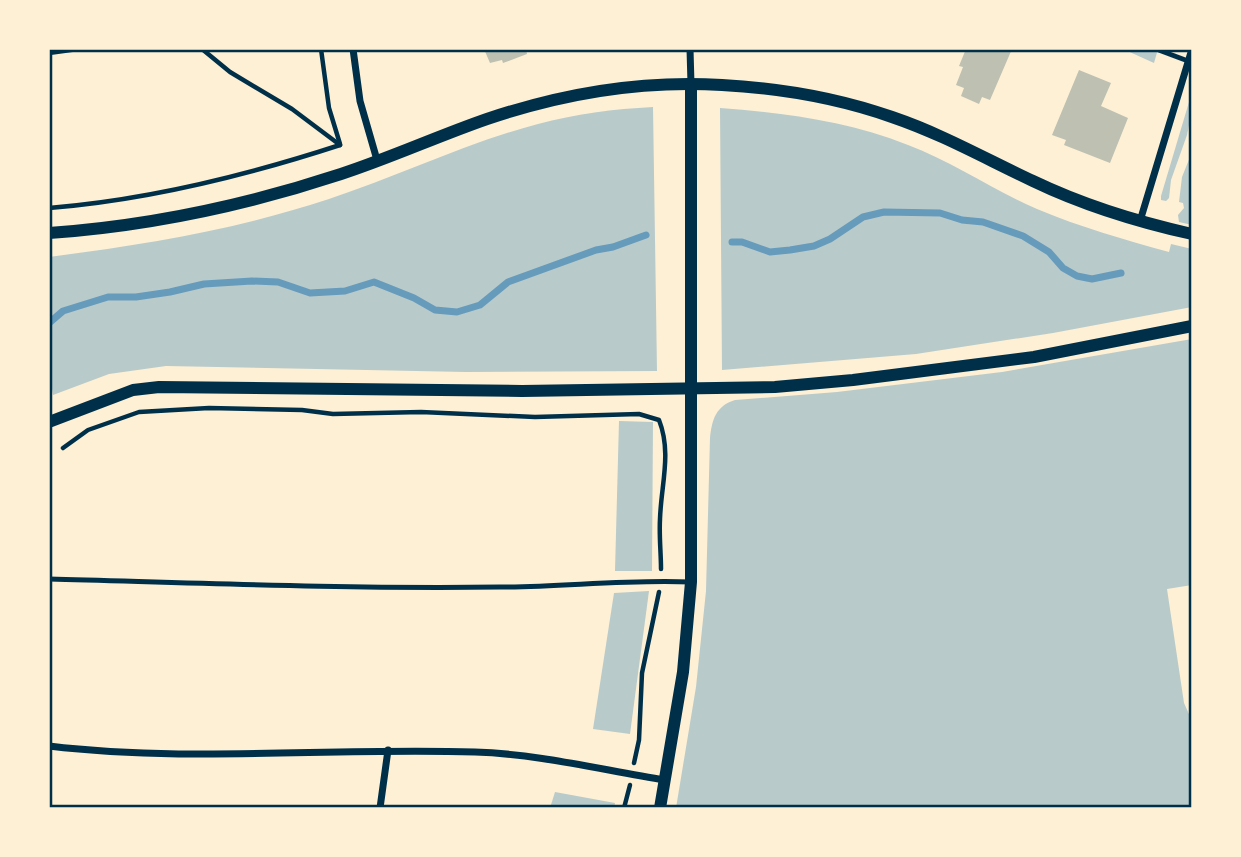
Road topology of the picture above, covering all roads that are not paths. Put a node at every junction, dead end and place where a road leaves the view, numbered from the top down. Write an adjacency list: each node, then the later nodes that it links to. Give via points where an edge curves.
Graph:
1 (353, 49): 7 (street, via 360,101)
2 (690, 49): 6 (street)
3 (1156, 49): 5 (lane)
4 (1192, 49): 5 (street)
5 (1188, 61): 8 (street)
6 (691, 85): 7 (street, via 568,97 489,119); 8 (street, via 791,92 890,116 1036,183); 12 (street)
7 (377, 160): 9 (street, via 225,207)
8 (1140, 221): 10 (street)
9 (49, 233)
10 (1192, 234)
11 (1192, 326): 12 (street, via 940,370 775,387)
12 (692, 388): 13 (street, via 159,387 133,390); 15 (street)
13 (49, 422)
14 (49, 579): 15 (lane, via 310,587)
15 (691, 582): 18 (street)
16 (49, 746): 17 (street, via 212,754)
17 (388, 750): 18 (street, via 549,759); 19 (street)
18 (667, 781): 20 (street)
19 (380, 808)
20 (660, 808)

